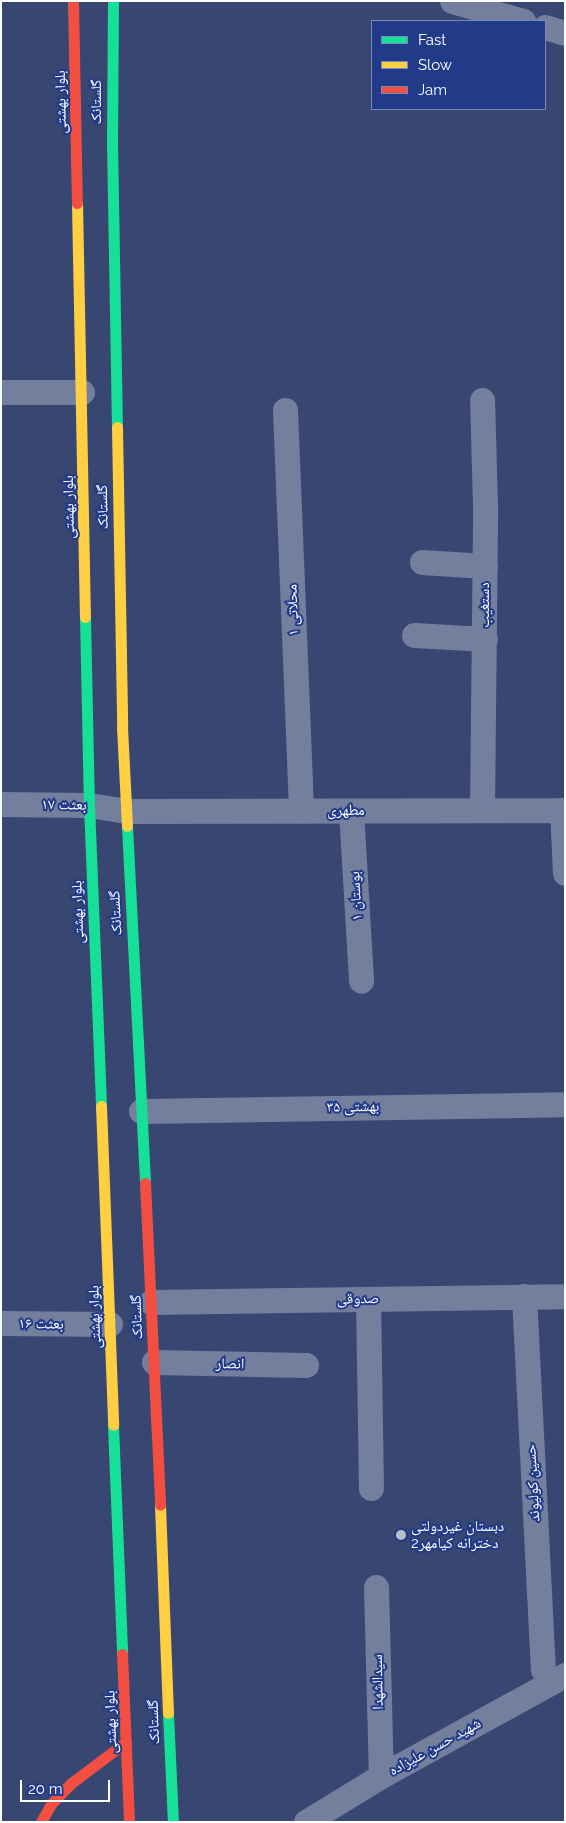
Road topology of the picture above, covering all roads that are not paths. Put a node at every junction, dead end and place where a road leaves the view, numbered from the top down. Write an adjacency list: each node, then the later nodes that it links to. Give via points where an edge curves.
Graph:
1 (73, 1): 8 (street, بلوار بهشتی)
2 (113, 1): 19 (street, گلستانک, via 112,142)
3 (452, 1): 4 (street)
4 (519, 20)
5 (546, 27): 6 (street)
6 (565, 33)
7 (1, 392): 8 (street)
8 (82, 392): 16 (street, بلوار بهشتی)
9 (482, 400): 12 (street, دستغیب)
10 (285, 410): 20 (street, محلاتی ۱)
11 (422, 562): 12 (street)
12 (485, 566): 14 (street, دستغیب)
13 (414, 635): 14 (street)
14 (485, 639): 17 (street, دستغیب)
15 (1, 804): 16 (street, بعثت ۱۷)
16 (89, 805): 19 (street, بعثت ۱۷); 31 (street, بلوار بهشتی)
17 (482, 810): 18 (street, مطهری); 21 (street, مطهری)
18 (563, 810): 22 (street)
19 (126, 811): 20 (street, مطهری); 25 (street, گلستانک)
20 (301, 811): 21 (street, مطهری)
21 (351, 811): 23 (street, بوستان ۱)
22 (565, 873)
23 (362, 981)
24 (565, 1104): 25 (street, بهشتی ۳۵)
25 (141, 1110): 29 (street, گلستانک)
26 (524, 1296): 27 (street, صدوقی); 28 (street, صدوقی); 36 (street, حسین کولیوند)
27 (565, 1296)
28 (368, 1299): 29 (street, صدوقی); 34 (street)
29 (151, 1302): 32 (street, گلستانک)
30 (1, 1323): 31 (street, بعثت ۱۶)
31 (110, 1324): 37 (street, بلوار بهشتی)
32 (154, 1362): 33 (street, انصار); 41 (street, گلستانک)
33 (306, 1365)
34 (371, 1488)
35 (376, 1587): 38 (street, سیدالشهدا)
36 (554, 1672): 38 (street, شهید حسن علیزاده)
37 (126, 1742): 39 (street, via 70,1784 50,1804); 40 (street, بلوار بهشتی)
38 (381, 1776): 42 (street, شهید حسن علیزاده)
39 (40, 1822)
40 (129, 1822)
41 (173, 1822)
42 (306, 1822)

